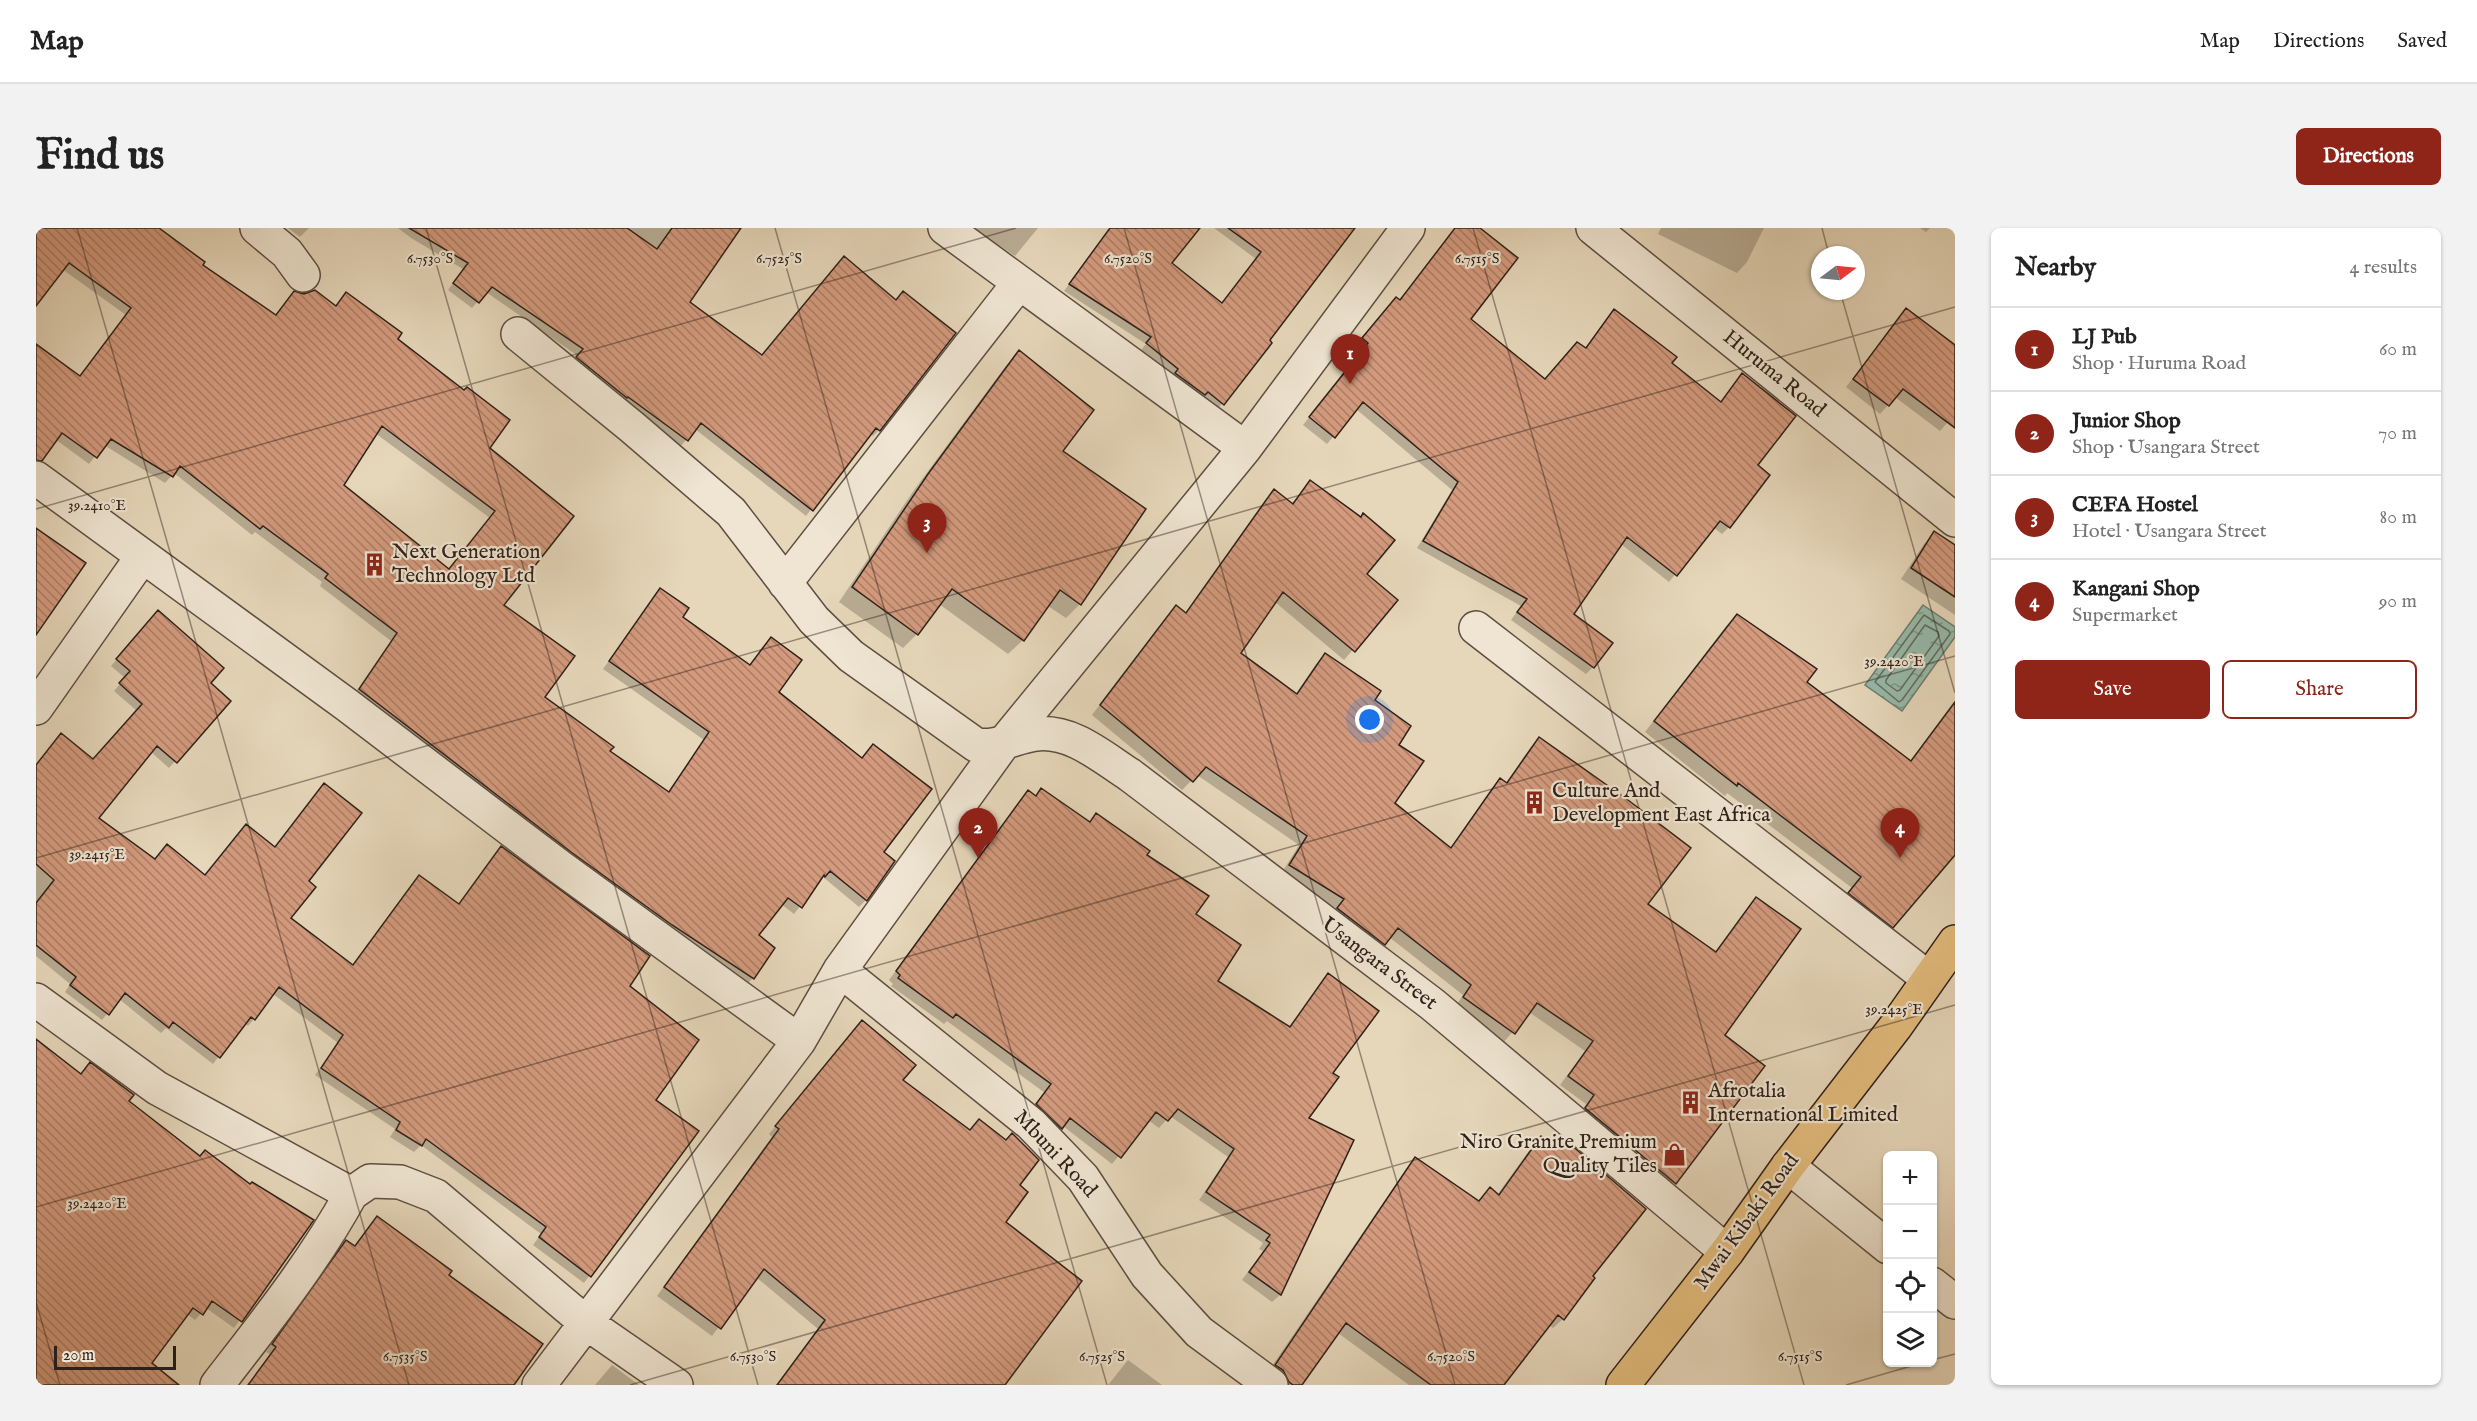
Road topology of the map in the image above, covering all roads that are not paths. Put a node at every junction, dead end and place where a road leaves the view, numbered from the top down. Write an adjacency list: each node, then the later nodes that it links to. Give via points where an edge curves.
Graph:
1 (257, 228): 5 (street, via 287,253)
2 (945, 228): 6 (street)
3 (1408, 228): 8 (street)
4 (1593, 228): 10 (street, Huruma Road)
5 (303, 275)
6 (1019, 283): 8 (street); 12 (street)
7 (518, 334): 12 (street, Usangara Street, via 731,513)
8 (1245, 448): 15 (street)
9 (36, 478): 11 (street)
10 (1955, 520)
11 (142, 557): 14 (street); 20 (street)
12 (785, 583): 15 (street, Usangara Street, via 851,656 895,689 976,745)
13 (1476, 628): 18 (street)
14 (36, 708)
15 (1003, 744): 17 (street); 24 (street, Usangara Street, via 1036,734 1061,736 1078,741 1130,775 1432,1004)
16 (1955, 942): 18 (main road, Mwai Kibaki Road)
17 (840, 970): 20 (street); 31 (street, Mbuni Road, via 1031,1124 1083,1178 1147,1275 1199,1332)
18 (1928, 978): 21 (main road, Mwai Kibaki Road, via 1896,1026)
19 (36, 1000): 22 (street, via 157,1088)
20 (798, 1041): 27 (street)
21 (1788, 1166): 23 (street); 24 (main road, Mwai Kibaki Road)
22 (351, 1194): 27 (street, via 370,1181 400,1182 436,1196); 28 (street)
23 (1883, 1244)
24 (1727, 1252): 32 (main road, Mwai Kibaki Road)
25 (1937, 1288): 26 (street)
26 (1955, 1302)
27 (585, 1322): 29 (street); 30 (street)
28 (217, 1385)
29 (539, 1385)
30 (676, 1385)
31 (1271, 1385)
32 (1623, 1385)

